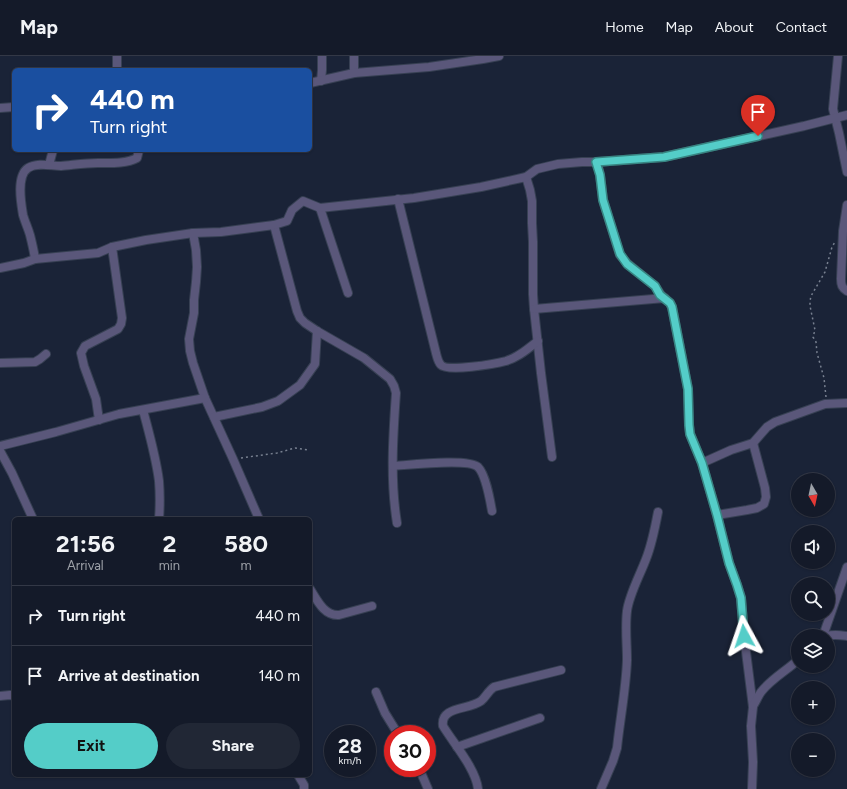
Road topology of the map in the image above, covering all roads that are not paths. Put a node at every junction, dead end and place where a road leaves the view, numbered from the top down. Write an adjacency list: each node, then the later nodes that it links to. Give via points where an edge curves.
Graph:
1 (116, 56): 7 (street)
2 (322, 56): 9 (street)
3 (354, 56): 8 (street)
4 (498, 56): 6 (street)
5 (838, 56): 14 (street, via 833,109)
6 (483, 58): 8 (street, via 428,67)
7 (117, 68)
8 (354, 73): 9 (street)
9 (321, 81): 10 (street)
10 (312, 82)
11 (12, 107): 12 (street)
12 (0, 108)
13 (847, 115): 14 (street)
14 (835, 117): 15 (street); 18 (street, via 664,157)
15 (843, 133): 20 (street)
16 (53, 152): 19 (street)
17 (138, 152): 19 (street, via 137,158 128,161)
18 (596, 162): 21 (street, via 537,169); 32 (street, via 603,200 620,254 627,264 655,286)
19 (49, 165): 28 (street, via 28,168 21,178 23,215)
20 (847, 172)
21 (526, 177): 22 (street); 33 (street, via 532,201)
22 (398, 200): 24 (street); 35 (street, via 441,366 461,368 506,361 518,356)
23 (847, 205): 30 (street, via 841,279 841,284)
24 (320, 208): 25 (street, via 303,201 292,210 287,220); 31 (street)
25 (274, 225): 26 (street); 34 (street, via 297,311 300,318)
26 (193, 233): 27 (street); 38 (street, via 197,267 194,313 189,339 193,363)
27 (112, 247): 28 (street, via 98,253); 42 (street, via 121,324 118,329 85,346 81,353 96,399)
28 (35, 259): 29 (street)
29 (0, 268)
30 (847, 291)
31 (348, 293)
32 (664, 298): 33 (street); 47 (street, via 672,307 688,389 690,434)
33 (534, 309): 35 (street)
34 (317, 331): 41 (street, via 315,364 300,385 278,402); 48 (street, via 364,358 390,379 394,386 396,393)
35 (538, 341): 46 (street)
36 (46, 354): 37 (street, via 35,362)
37 (0, 363)
38 (205, 398): 40 (street); 41 (street)
39 (847, 403): 43 (street, via 825,404 775,422)
40 (143, 410): 42 (street); 53 (street, via 159,481)
41 (214, 417): 54 (street)
42 (99, 420): 44 (street)
43 (753, 443): 47 (street); 51 (street, via 765,488 764,504 757,508)
44 (0, 446)
45 (0, 451): 52 (street)
46 (552, 457)
47 (702, 463): 51 (street)
48 (393, 466): 49 (street, via 456,462 477,466 486,486); 55 (street)
49 (492, 511)
50 (658, 512): 76 (street, via 652,542 627,610 627,662 617,748)
51 (717, 515): 67 (street, via 741,598)
52 (32, 517)
53 (159, 517)
54 (258, 517)
55 (397, 524)
56 (847, 567): 59 (street)
57 (312, 592): 58 (street, via 325,610 334,616)
58 (372, 606)
59 (825, 629)
60 (835, 635): 61 (street)
61 (847, 636)
62 (791, 666): 67 (street, via 760,692)
63 (561, 670): 70 (street, via 494,687 476,704 448,713 442,721 443,726)
64 (376, 692): 69 (street)
65 (0, 696): 66 (street)
66 (12, 696)
67 (753, 707): 77 (street)
68 (540, 718): 70 (street)
69 (392, 725)
70 (457, 747): 75 (street, via 476,779)
71 (299, 777): 73 (street)
72 (423, 777): 74 (street)
73 (304, 789)
74 (428, 789)
75 (478, 789)
76 (602, 789)
77 (752, 789)

